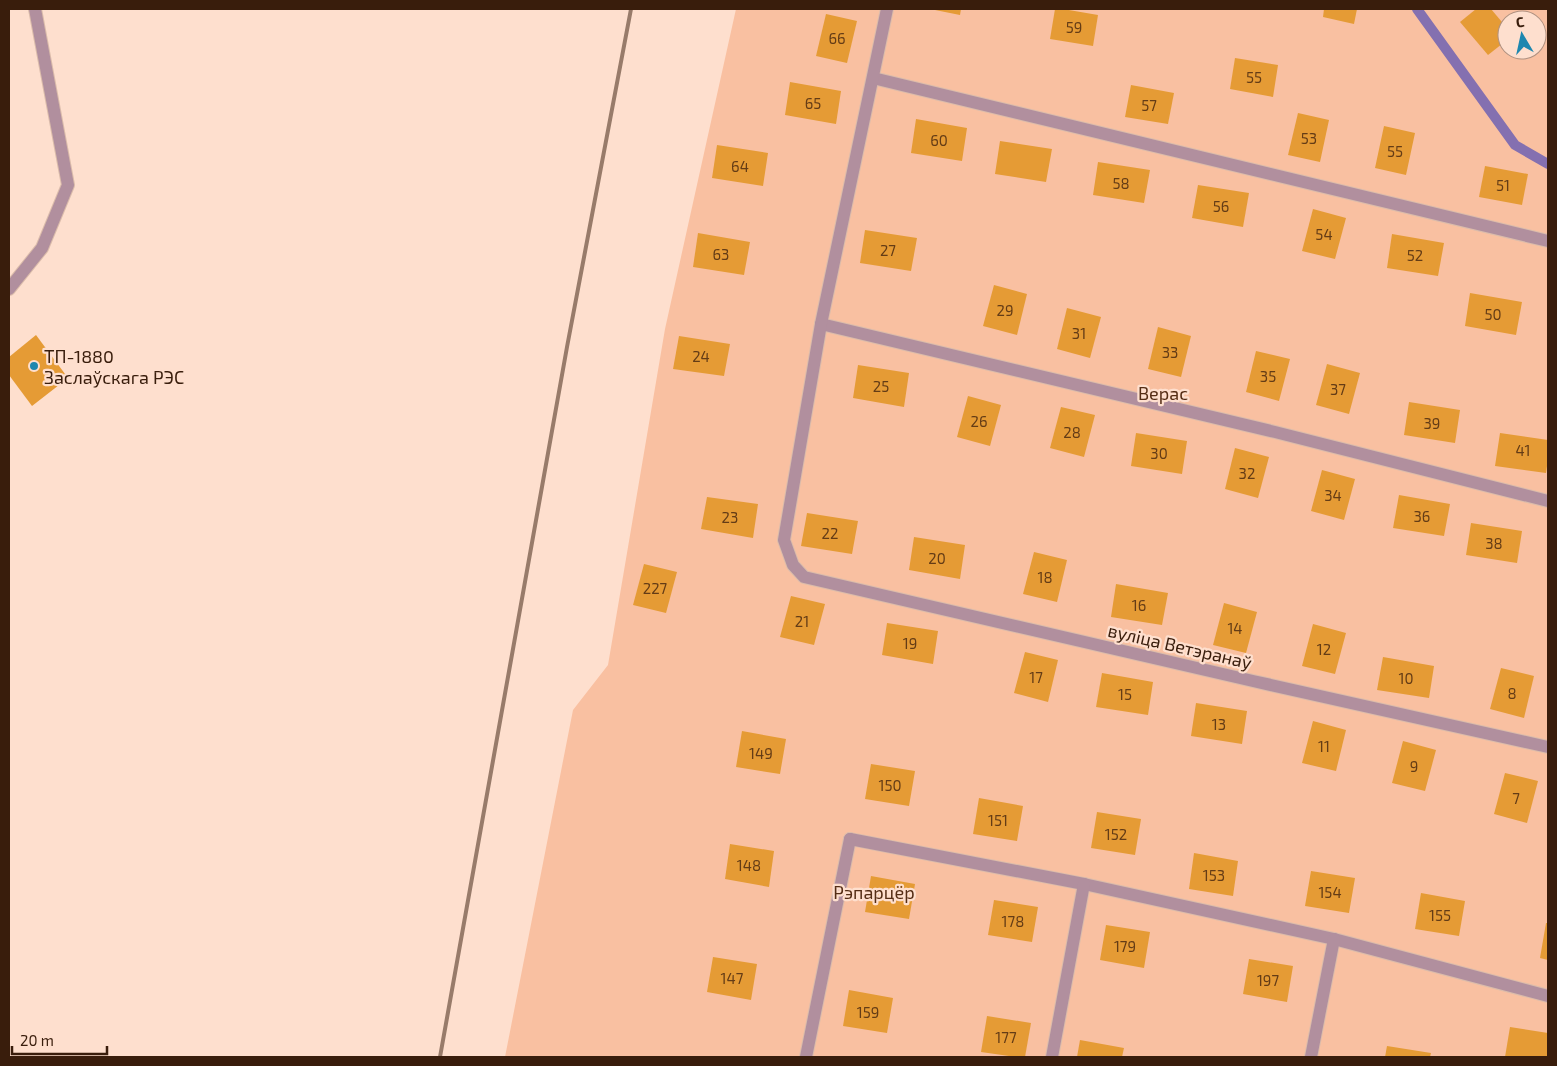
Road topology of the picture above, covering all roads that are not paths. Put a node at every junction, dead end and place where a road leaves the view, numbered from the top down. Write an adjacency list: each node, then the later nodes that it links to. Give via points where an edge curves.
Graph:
1 (34, 9): 5 (street, via 68,185 42,248)
2 (887, 9): 3 (street)
3 (873, 78): 4 (street); 6 (street)
4 (1548, 241)
5 (9, 289)
6 (821, 324): 7 (street); 8 (street, вуліца Ветэранаў, via 784,540 793,565 804,577)
7 (1548, 501)
8 (1548, 747)
9 (1084, 884): 10 (street); 12 (street, via 850,839); 13 (street)
10 (1334, 940): 11 (street); 14 (street)
11 (1548, 996)
12 (806, 1057)
13 (1052, 1057)
14 (1311, 1057)

